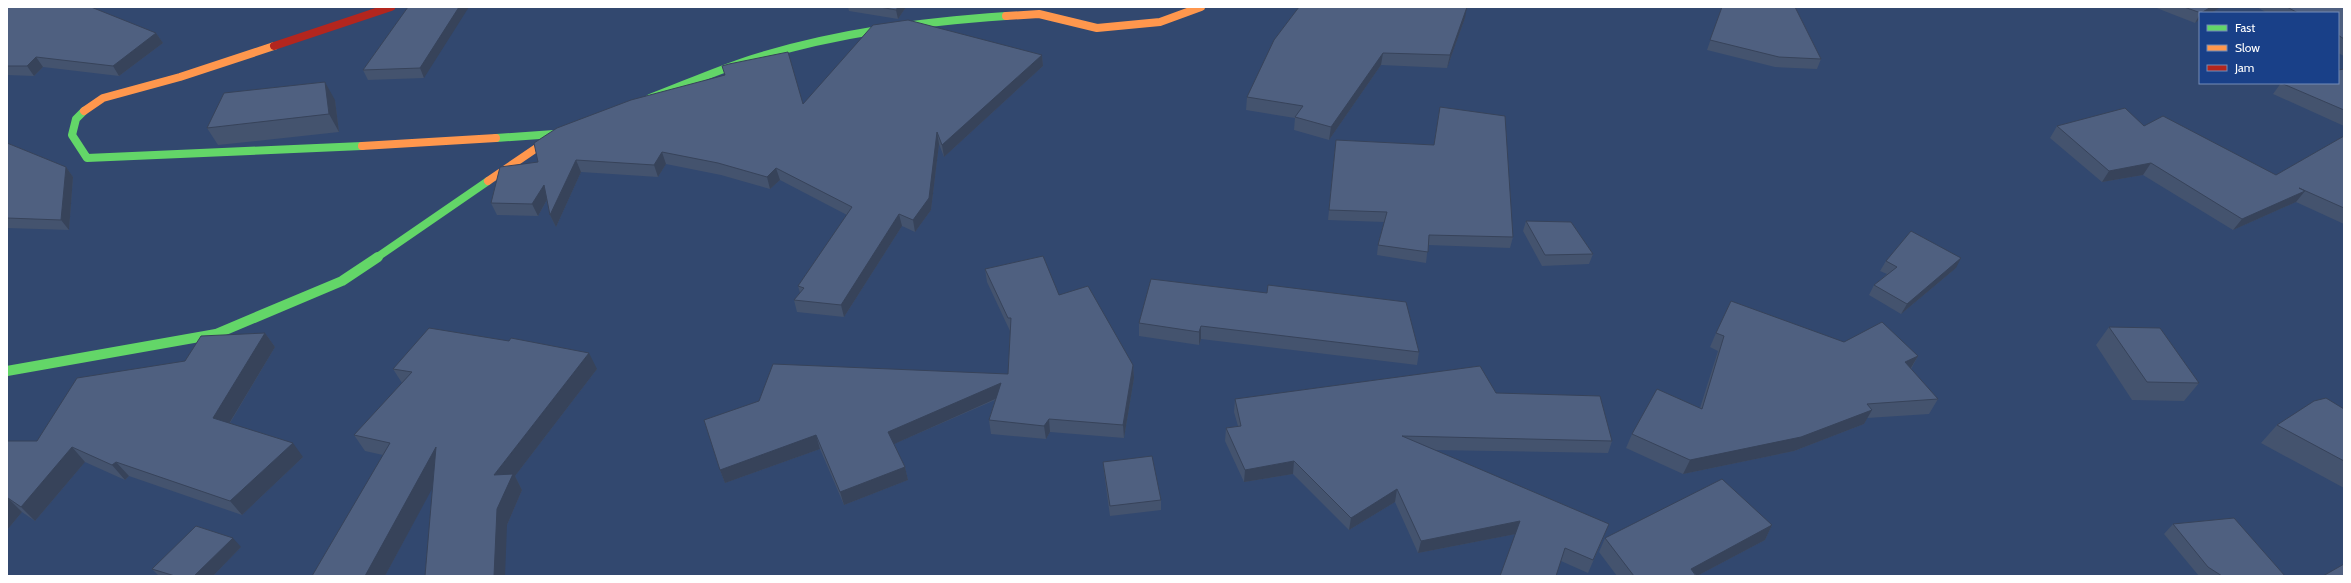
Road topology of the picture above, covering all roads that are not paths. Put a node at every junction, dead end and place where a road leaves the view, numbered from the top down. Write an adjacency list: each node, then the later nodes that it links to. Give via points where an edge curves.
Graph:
1 (392, 7): 5 (street, via 188,74 103,98 89,106 76,119 72,135 87,158 305,149)
2 (1201, 7): 3 (street, via 1160,22 1097,28 1039,14 942,20 854,33 766,55)
3 (642, 101)
4 (569, 128): 5 (street)
5 (554, 134): 6 (street, via 335,284 216,334)
6 (7, 371)

